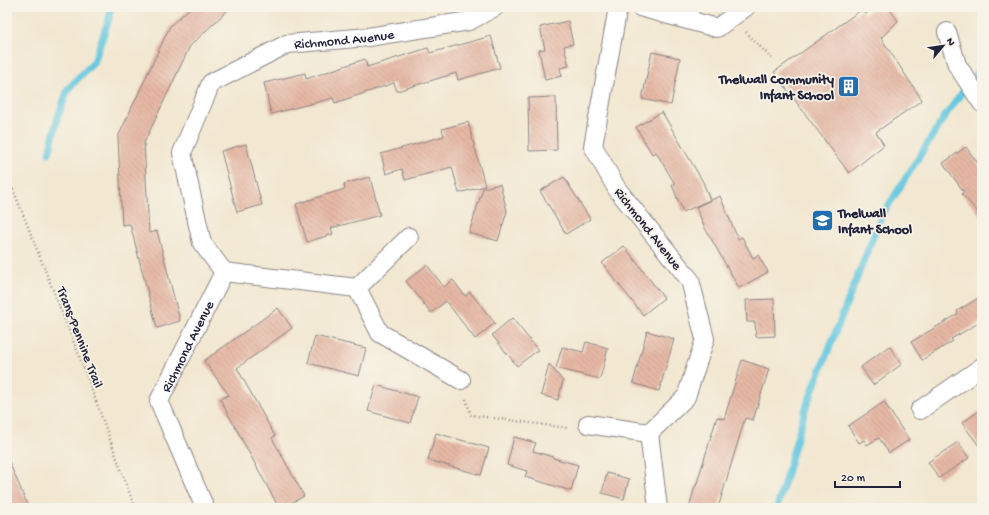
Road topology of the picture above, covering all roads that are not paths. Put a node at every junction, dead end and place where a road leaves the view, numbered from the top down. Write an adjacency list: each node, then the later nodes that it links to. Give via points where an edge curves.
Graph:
1 (495, 7): 10 (street, Richmond Avenue, via 469,21 368,37 287,44 211,83 182,153 202,243)
2 (618, 7): 16 (street, Richmond Avenue, via 593,146 617,189 690,280 705,339 686,396)
3 (640, 7): 6 (street)
4 (690, 7): 6 (lane)
5 (739, 12): 6 (street, via 717,28)
6 (699, 23)
7 (947, 32): 8 (street, via 957,65)
8 (980, 99)
9 (409, 237): 11 (street)
10 (224, 272): 11 (street); 17 (street, Richmond Avenue, via 159,401)
11 (357, 288): 13 (street, via 380,333)
12 (982, 367): 14 (street)
13 (461, 380)
14 (920, 410)
15 (588, 424): 16 (street)
16 (649, 433): 18 (street)
17 (205, 508)
18 (658, 508)

